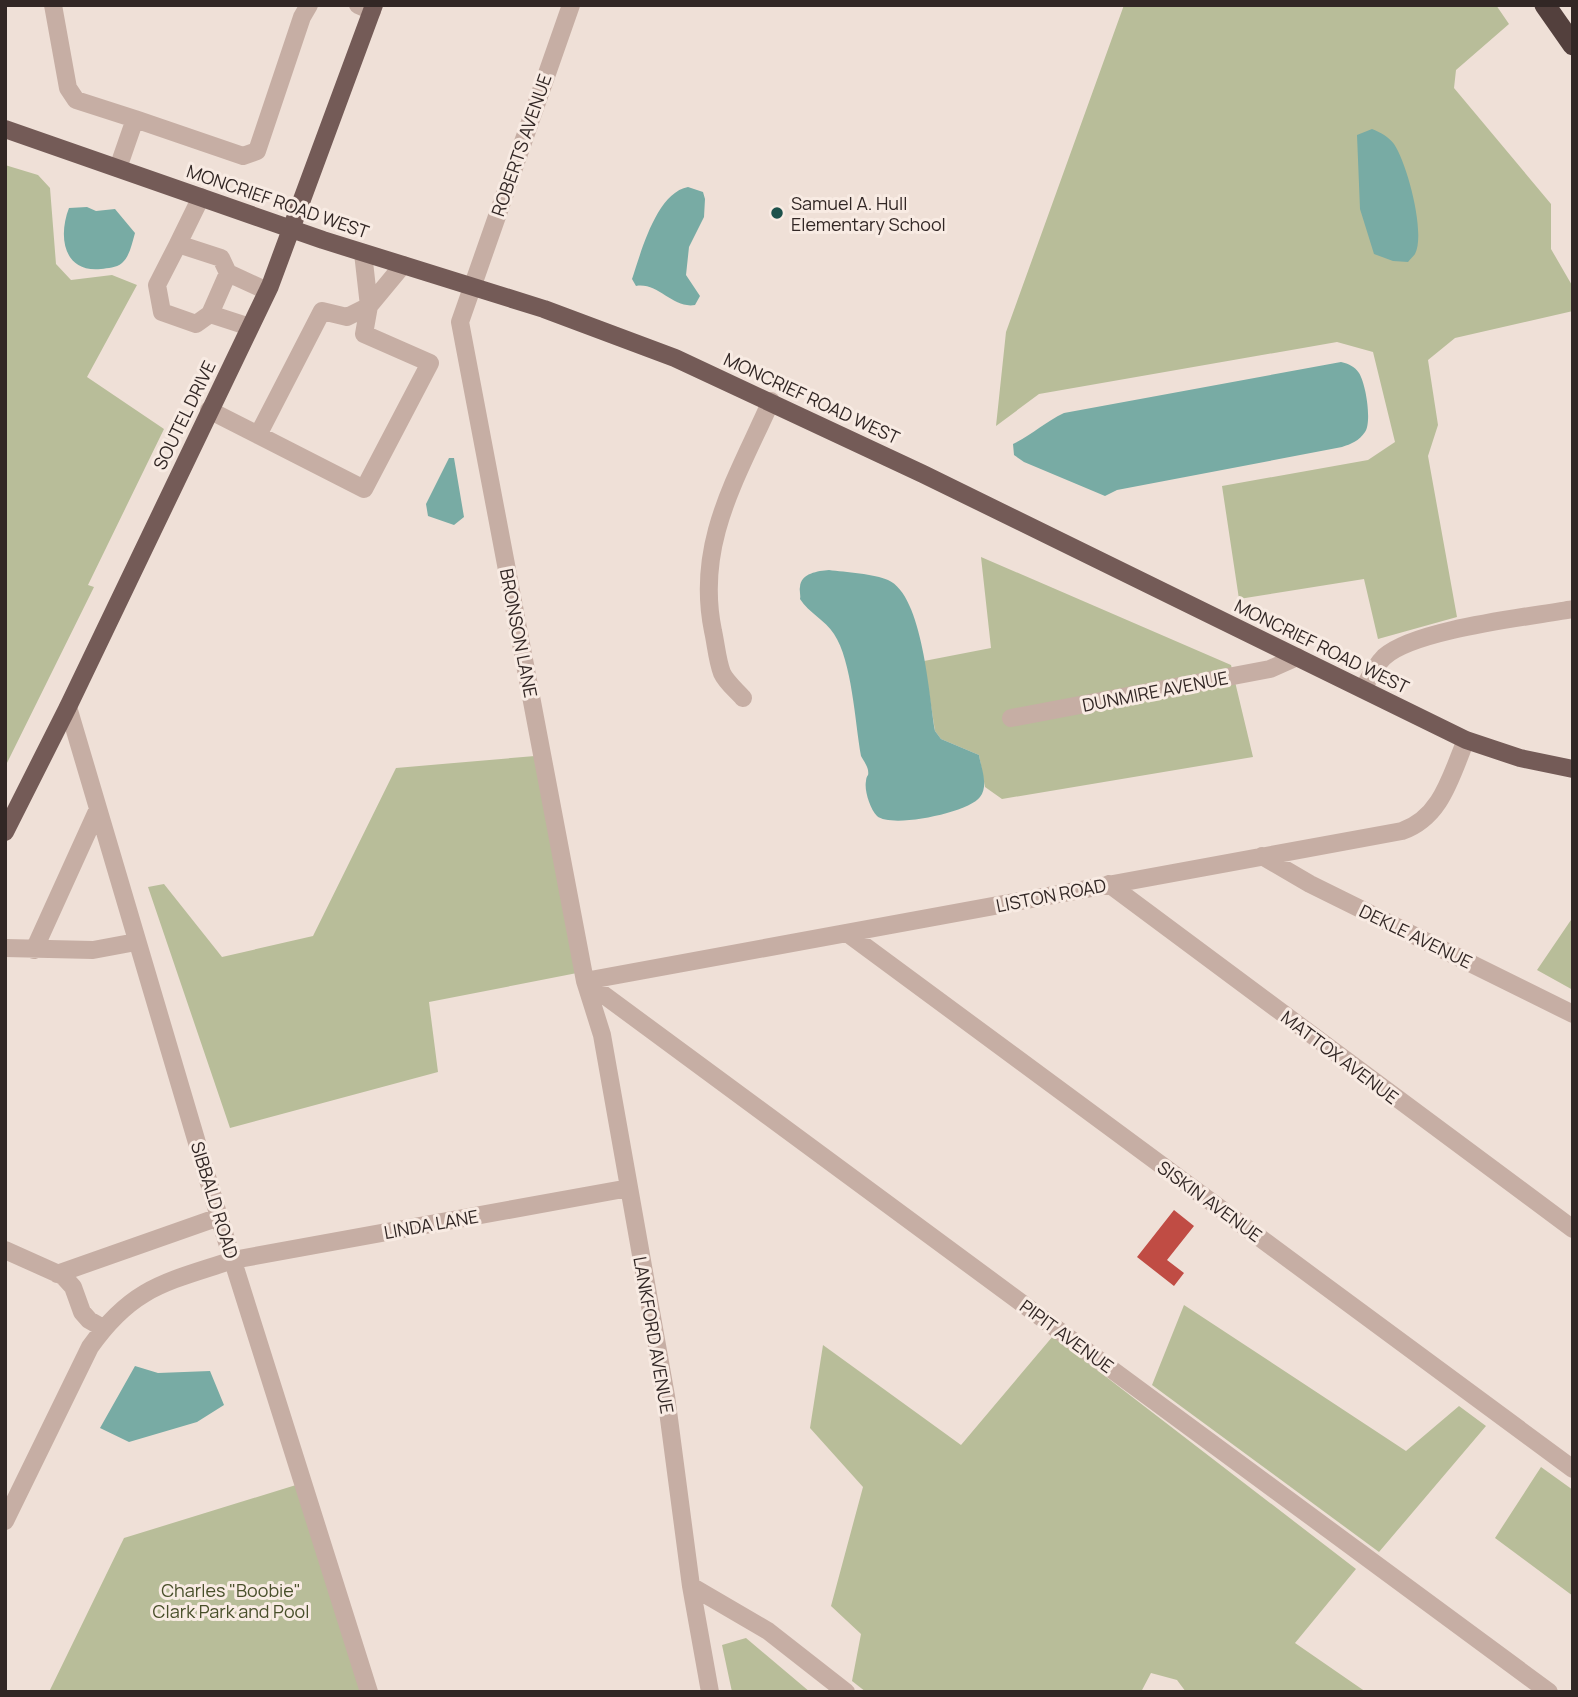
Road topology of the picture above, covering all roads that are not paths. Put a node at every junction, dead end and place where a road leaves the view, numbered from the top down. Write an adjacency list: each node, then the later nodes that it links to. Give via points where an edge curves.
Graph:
1 (53, 5): 7 (street, via 68,88 76,100)
2 (309, 5): 7 (street, via 257,151 243,156)
3 (571, 5): 16 (street, ROBERTS AVENUE)
4 (1545, 5): 6 (highway)
5 (368, 7): 11 (main road, SOUTEL DRIVE)
6 (1573, 45)
7 (135, 119): 9 (street)
8 (5, 129): 9 (main road, MONCRIEF ROAD WEST)
9 (118, 168): 10 (main road, MONCRIEF ROAD WEST)
10 (201, 197): 11 (main road, MONCRIEF ROAD WEST); 12 (street)
11 (292, 229): 13 (main road, MONCRIEF ROAD WEST); 17 (main road, SOUTEL DRIVE)
12 (178, 244): 15 (street, via 221,258); 19 (street, via 157,285 162,312 196,324)
13 (363, 253): 14 (main road, MONCRIEF ROAD WEST); 18 (street)
14 (403, 265): 16 (main road, MONCRIEF ROAD WEST); 18 (street)
15 (228, 273): 17 (street); 19 (street)
16 (472, 286): 23 (main road, MONCRIEF ROAD WEST, via 675,358); 42 (street, BRONSON LANE, via 460,323)
17 (267, 291): 21 (main road, SOUTEL DRIVE)
18 (369, 306): 20 (street); 22 (street)
19 (210, 314): 21 (street)
20 (347, 317): 22 (street); 25 (street, via 322,311)
21 (250, 327): 24 (main road, SOUTEL DRIVE)
22 (364, 334): 25 (street, via 430,363 364,489)
23 (771, 401): 27 (main road, MONCRIEF ROAD WEST); 29 (street, via 727,496 713,538 709,575 710,615 722,674)
24 (209, 410): 25 (street); 30 (main road, SOUTEL DRIVE)
25 (258, 435)
26 (1573, 609): 28 (street, via 1430,635 1384,657)
27 (1297, 657): 28 (main road, MONCRIEF ROAD WEST); 31 (street, DUNMIRE AVENUE, via 1270,669)
28 (1363, 689): 32 (main road, MONCRIEF ROAD WEST)
29 (743, 698)
30 (68, 706): 34 (street, SIBBALD ROAD); 35 (main road, SOUTEL DRIVE)
31 (1012, 718)
32 (1466, 740): 33 (main road, MONCRIEF ROAD WEST); 36 (street, LISTON ROAD, via 1440,802 1417,826)
33 (1573, 769)
34 (98, 809): 39 (street, SIBBALD ROAD); 41 (street)
35 (5, 832)
36 (1262, 856): 37 (street, LISTON ROAD); 43 (street, DEKLE AVENUE)
37 (1109, 884): 38 (street, LISTON ROAD); 46 (street, MATTOX AVENUE)
38 (847, 933): 42 (street, LISTON ROAD); 51 (street, SISKIN AVENUE)
39 (136, 942): 41 (street, via 93,950); 45 (street, SIBBALD ROAD)
40 (5, 948): 41 (street)
41 (33, 950)
42 (585, 981): 44 (street, LANKFORD AVENUE, via 602,1035); 57 (street, PIPIT AVENUE)
43 (1573, 1014)
44 (629, 1188): 48 (street, LINDA LANE); 53 (street, LANKFORD AVENUE, via 666,1396)
45 (219, 1217): 48 (street, SIBBALD ROAD); 49 (street)
46 (1573, 1229)
47 (5, 1250): 49 (street)
48 (233, 1260): 50 (street, LINDA LANE, via 173,1279 136,1297); 54 (street, SIBBALD ROAD)
49 (57, 1273): 50 (street, via 69,1282 82,1312)
50 (103, 1328): 52 (street, LINDA LANE)
51 (1573, 1469)
52 (5, 1521)
53 (691, 1586): 55 (street, LANKFORD AVENUE); 56 (street, via 768,1631)
54 (369, 1692)
55 (710, 1692)
56 (846, 1692)
57 (1549, 1692)

